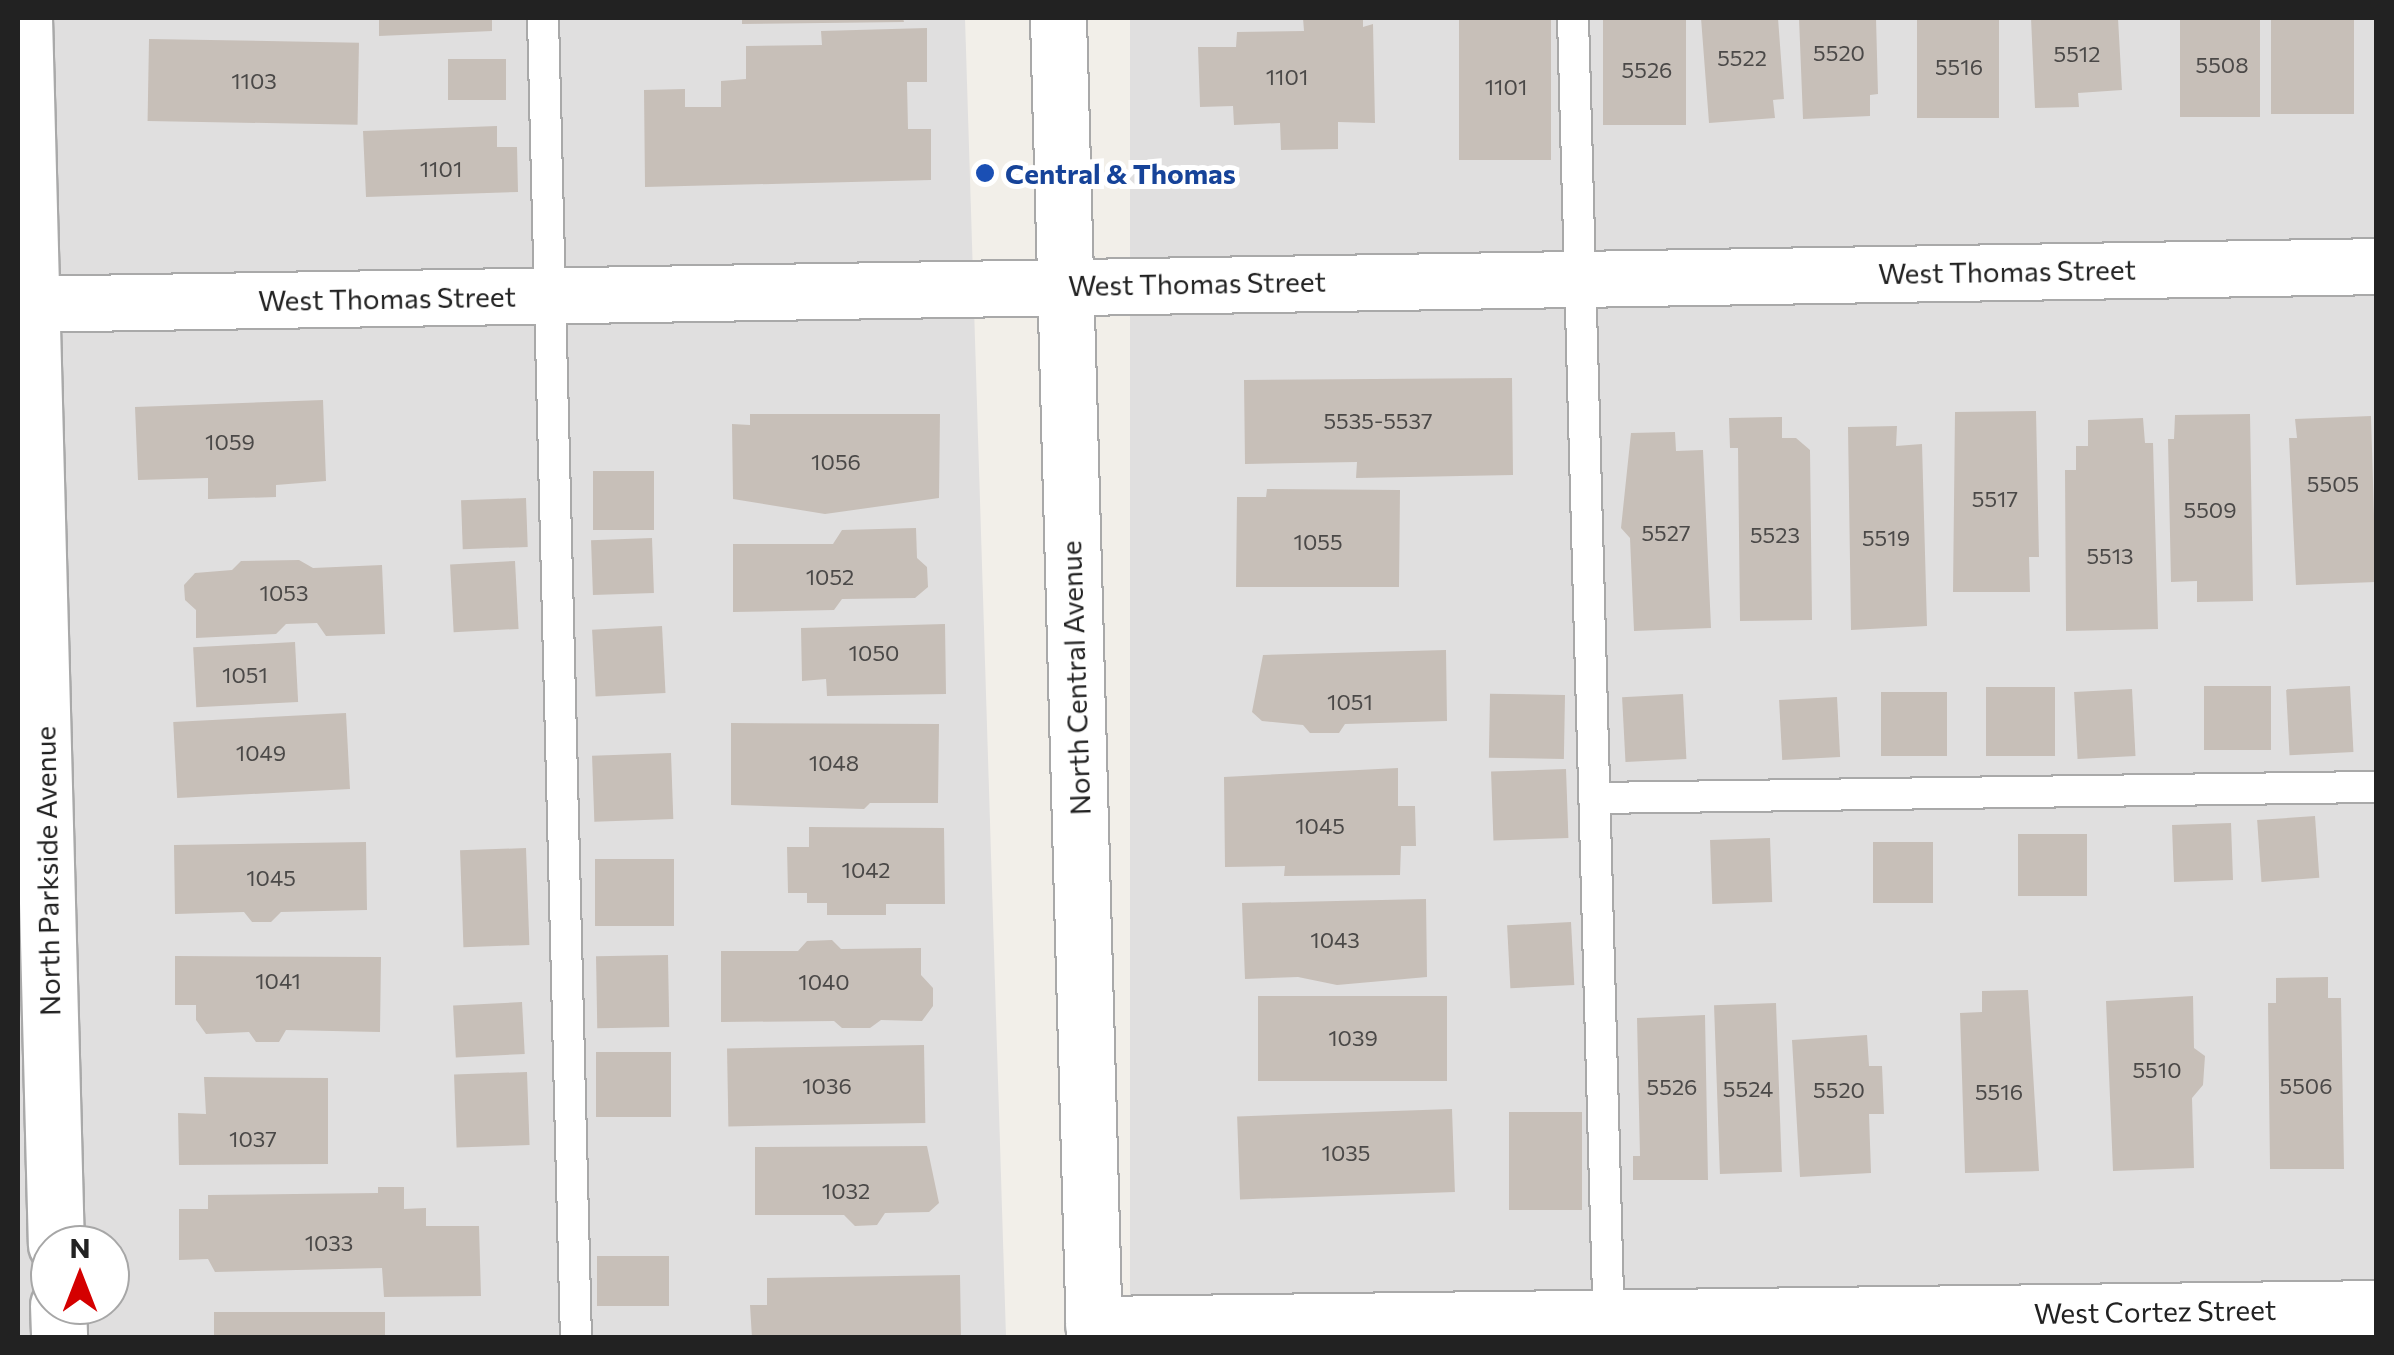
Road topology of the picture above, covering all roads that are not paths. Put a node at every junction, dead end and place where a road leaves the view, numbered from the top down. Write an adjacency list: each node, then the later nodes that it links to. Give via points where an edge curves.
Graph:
1 (24, 18): 9 (street, North Parkside Avenue)
2 (544, 18): 8 (lane)
3 (1058, 18): 7 (street, North Central Avenue)
4 (1573, 18): 6 (lane)
5 (2376, 266): 6 (street, West Thomas Street)
6 (1580, 278): 7 (street, West Thomas Street); 11 (lane)
7 (1065, 284): 8 (street, West Thomas Street); 15 (street, North Central Avenue)
8 (551, 294): 9 (street, West Thomas Street); 16 (lane)
9 (24, 304): 12 (street, North Parkside Avenue)
10 (2376, 786): 11 (lane)
11 (1594, 798): 14 (lane)
12 (55, 1225)
13 (2376, 1308): 14 (street, West Cortez Street)
14 (1609, 1328): 15 (street, West Cortez Street)
15 (1094, 1331)
16 (576, 1338)

